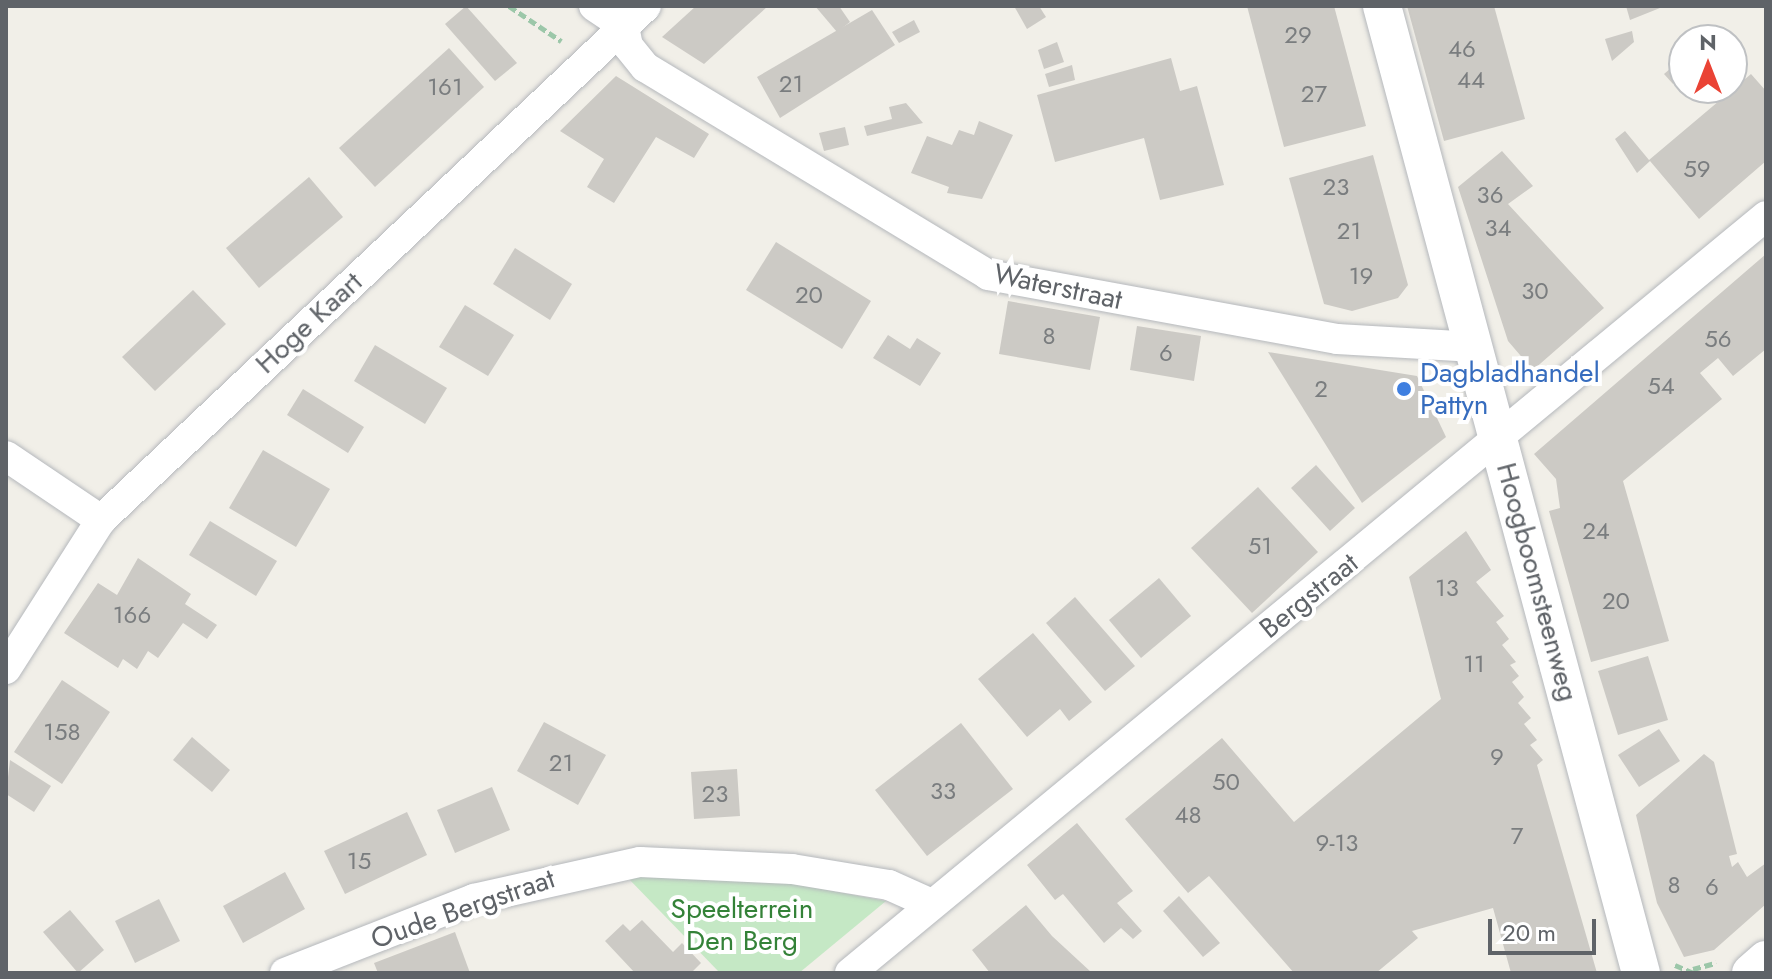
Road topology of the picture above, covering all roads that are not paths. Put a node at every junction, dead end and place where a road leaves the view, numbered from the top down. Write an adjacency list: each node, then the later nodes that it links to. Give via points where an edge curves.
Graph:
1 (594, 6): 4 (street)
2 (646, 6): 4 (street, Hoge Kaart)
3 (1382, 6): 6 (street, Hoogboomsteenweg)
4 (624, 26): 6 (street, Waterstraat, via 628,46 645,67 988,275 1337,339); 9 (street, Hoge Kaart)
5 (1766, 216): 7 (street, Bergstraat)
6 (1475, 347): 7 (street, Hoogboomsteenweg)
7 (1500, 442): 11 (street, Bergstraat); 13 (street, Hoogboomsteenweg)
8 (6, 456): 9 (street)
9 (101, 520): 10 (street, Hoge Kaart)
10 (6, 669)
11 (929, 903): 14 (street, Oude Bergstraat, via 889,885 792,869 640,862 474,899); 15 (street, Bergstraat)
12 (1766, 960): 16 (street)
13 (1643, 972)
14 (285, 973)
15 (850, 973)
16 (1751, 973)

